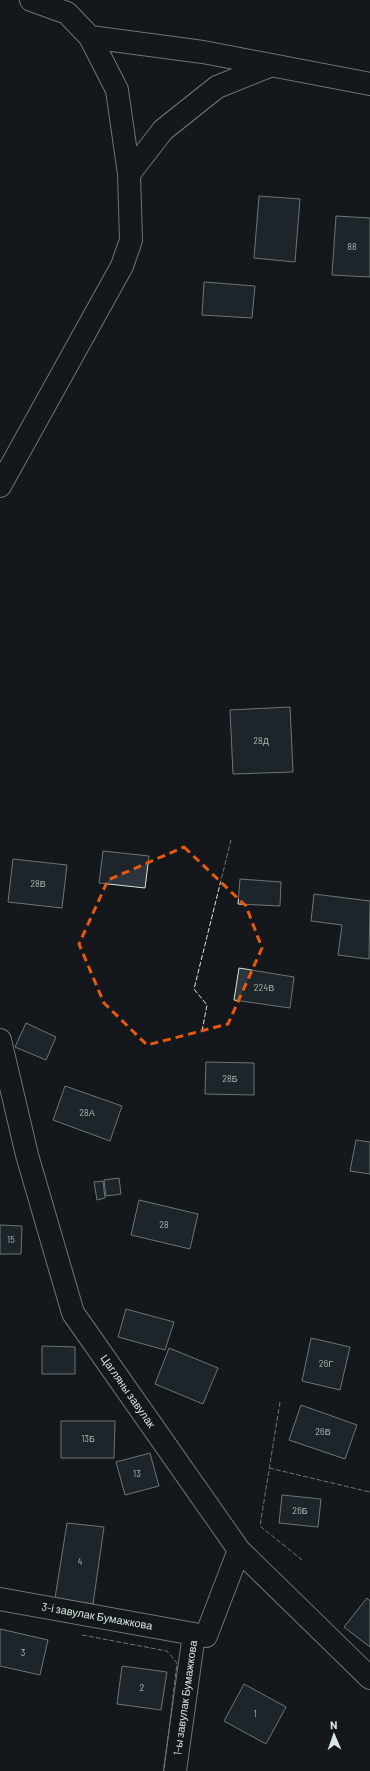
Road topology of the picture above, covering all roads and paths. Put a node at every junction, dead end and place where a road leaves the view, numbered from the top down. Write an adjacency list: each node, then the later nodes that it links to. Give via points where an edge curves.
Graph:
1 (31, 0): 2 (street, via 67,13)
2 (90, 37): 3 (street, via 203,52); 5 (street, via 117,90)
3 (272, 65): 4 (street); 5 (street, via 217,87 163,130)
4 (370, 84)
5 (129, 174): 6 (street, via 131,240 122,266)
6 (0, 486)
7 (0, 1040): 8 (street, Цагляны завулак, via 27,1154 73,1313)
8 (239, 1550): 10 (street, 1-ы завулак Бумажкова, via 206,1636); 11 (street, Цагляны завулак)
9 (0, 1598): 10 (street, 3-і завулак Бумажкова)
10 (194, 1634): 12 (street, 1-ы завулак Бумажкова)
11 (370, 1678)
12 (175, 1771)

